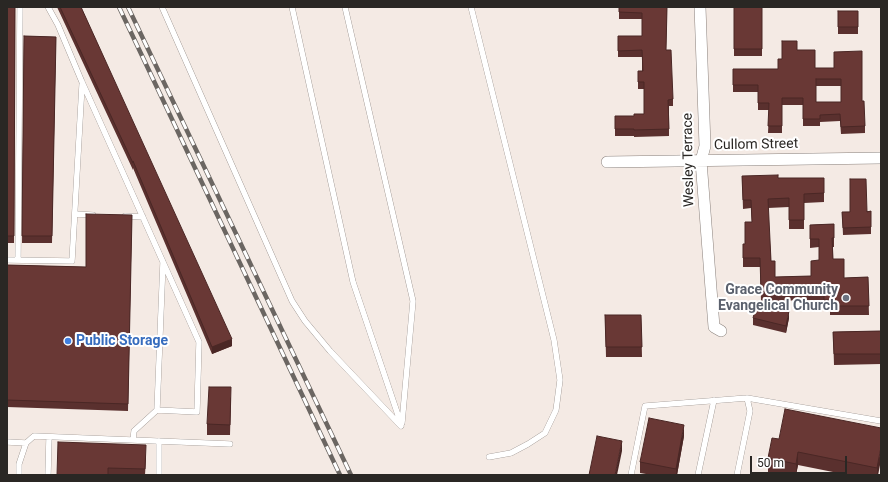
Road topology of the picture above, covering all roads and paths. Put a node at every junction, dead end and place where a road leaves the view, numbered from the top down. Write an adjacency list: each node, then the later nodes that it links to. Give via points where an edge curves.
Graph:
1 (20, 7): 17 (lane)
2 (48, 7): 8 (lane)
3 (162, 7): 24 (lane, via 292,301 330,351)
4 (292, 7): 24 (lane, via 353,282)
5 (345, 7): 24 (lane, via 413,301)
6 (471, 7): 31 (lane, via 552,332 560,380 556,410 545,433 511,452)
7 (700, 7): 10 (street, Wesley Terrace, via 705,146)
8 (82, 82): 12 (lane); 15 (lane)
9 (881, 158): 10 (street, Cullom Street)
10 (701, 161): 11 (street, Cullom Street); 19 (street, Wesley Terrace, via 714,327)
11 (607, 162)
12 (75, 214): 13 (lane); 17 (lane, via 72,261)
13 (98, 215)
14 (120, 216): 15 (lane)
15 (143, 217): 18 (lane)
16 (7, 260): 17 (lane)
17 (18, 260)
18 (163, 262): 22 (lane); 22 (lane, via 199,342 197,412)
19 (721, 331)
20 (747, 398): 21 (lane); 23 (lane); 37 (lane, via 750,411)
21 (714, 400): 35 (lane, via 645,406); 36 (lane)
22 (157, 410): 26 (lane, via 134,431)
23 (881, 421)
24 (401, 426)
25 (49, 437): 26 (lane); 29 (lane, via 34,436); 33 (lane)
26 (133, 440): 27 (lane)
27 (159, 441): 30 (lane); 34 (lane)
28 (7, 442): 29 (lane)
29 (26, 443): 32 (lane, via 19,464)
30 (230, 444)
31 (489, 457)
32 (19, 475)
33 (48, 475)
34 (159, 475)
35 (631, 475)
36 (698, 475)
37 (737, 475)

